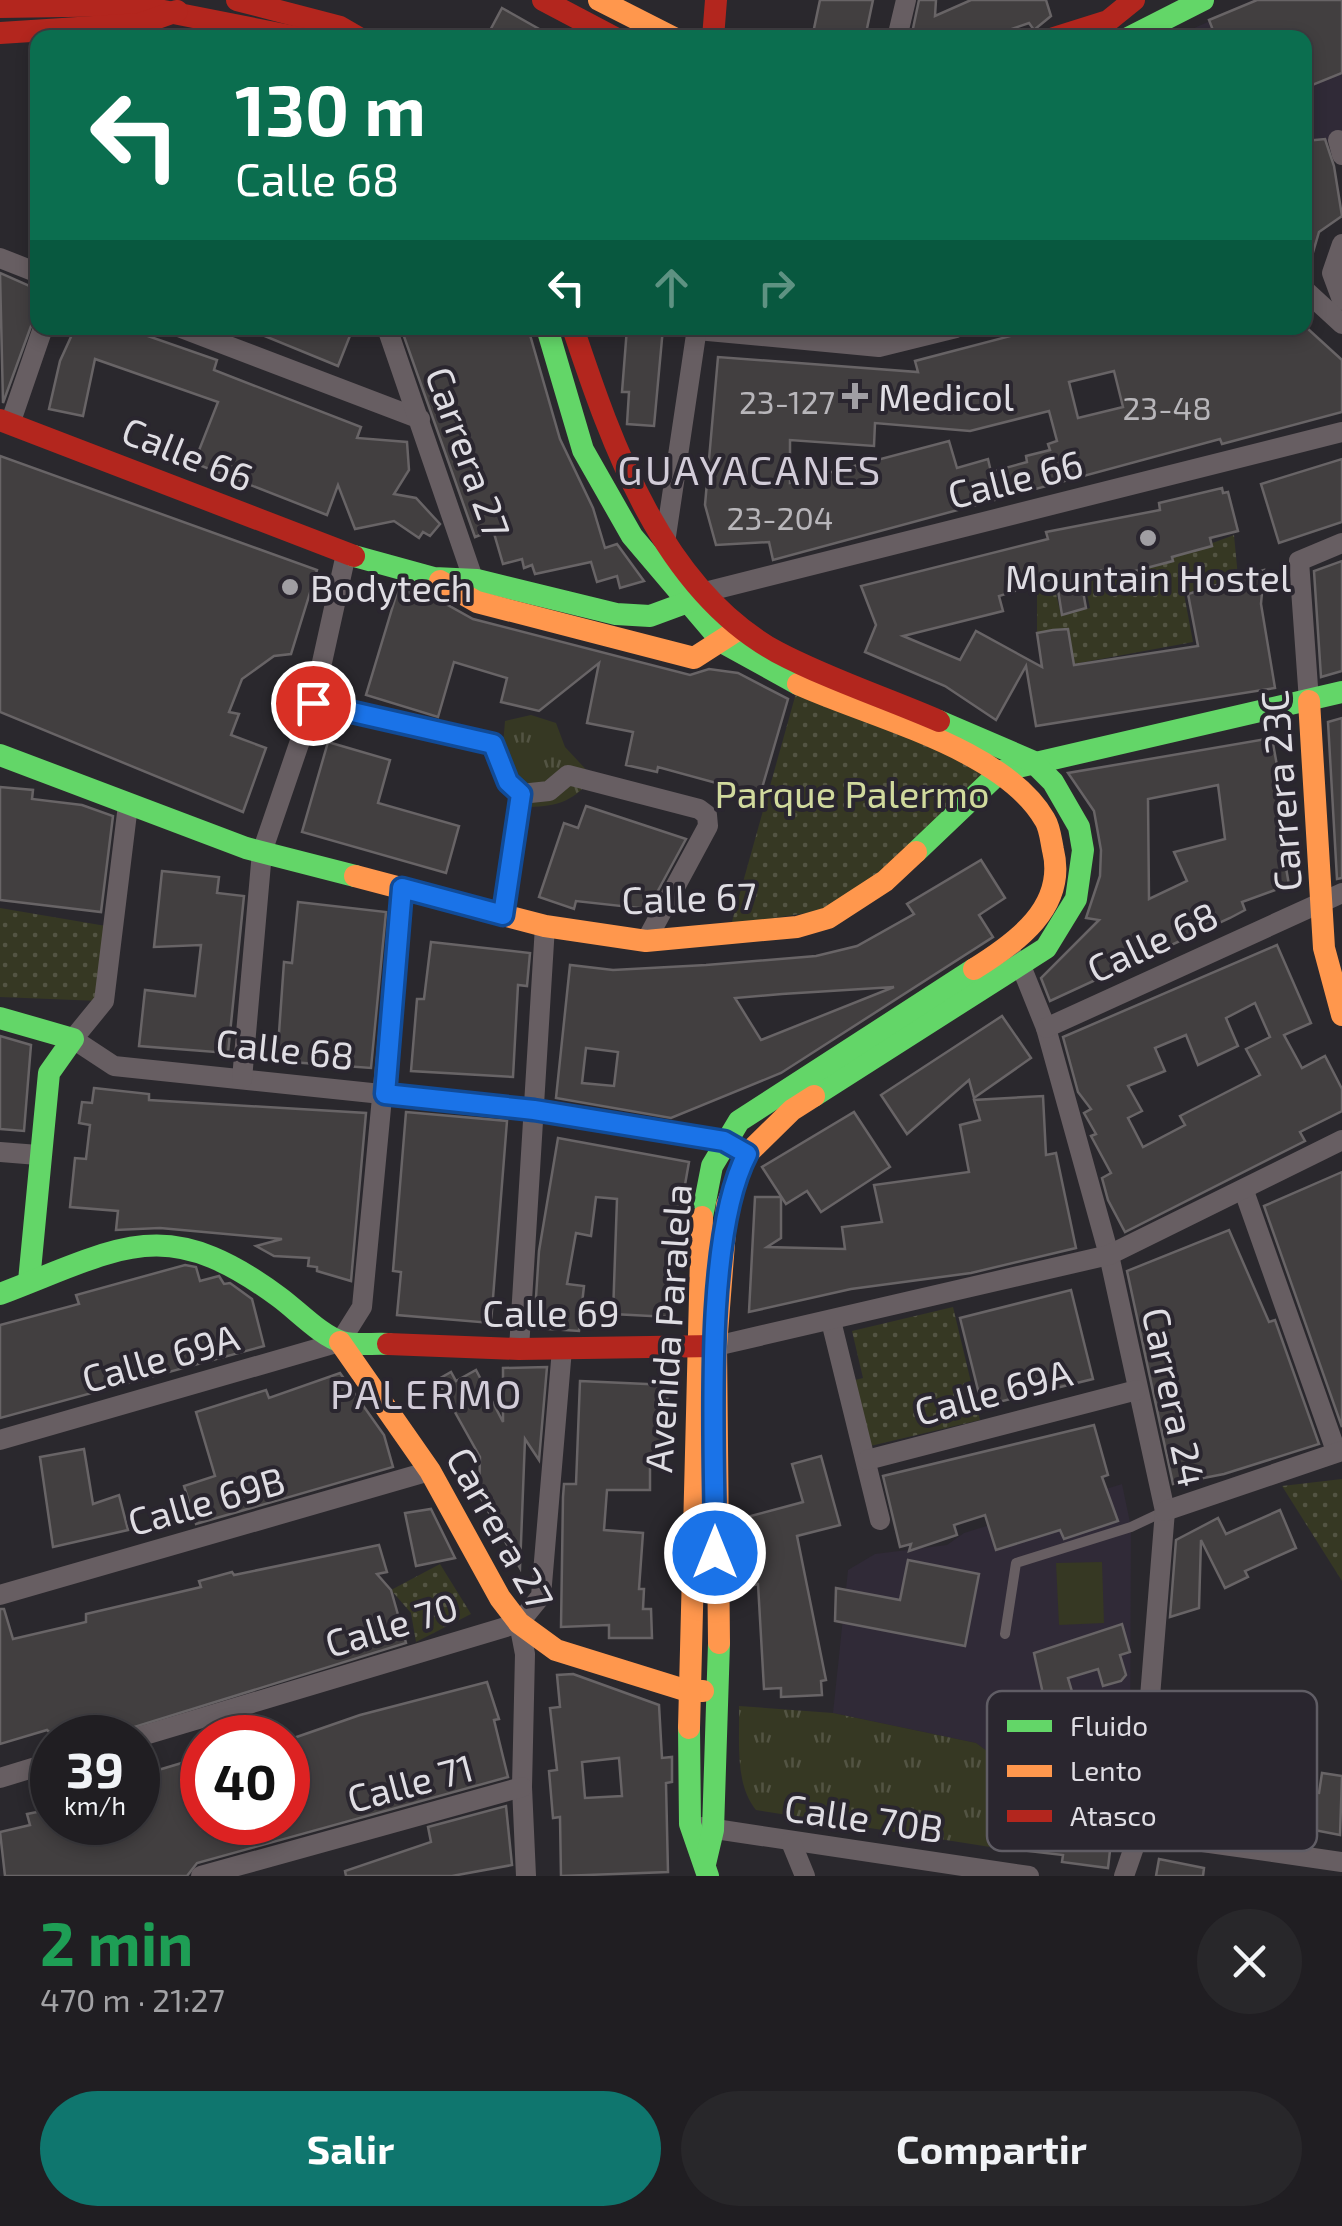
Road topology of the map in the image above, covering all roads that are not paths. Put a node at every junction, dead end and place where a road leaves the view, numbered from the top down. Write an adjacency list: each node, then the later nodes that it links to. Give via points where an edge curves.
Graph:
1 (237, 0): 12 (street)
2 (543, 0): 13 (street)
3 (599, 0): 14 (street)
4 (716, 0): 15 (street)
5 (906, 0): 16 (street)
6 (1134, 0): 17 (street, via 1108,20)
7 (1203, 0): 18 (street)
8 (0, 8): 9 (street, via 133,5)
9 (178, 11): 10 (street, via 140,24); 11 (street)
10 (47, 30)
11 (264, 30)
12 (339, 30)
13 (600, 30)
14 (658, 30)
15 (714, 30)
16 (899, 30)
17 (1078, 30)
18 (1146, 30)
19 (30, 31): 20 (street)
20 (0, 33)
21 (1342, 244): 24 (street, via 1333,262)
22 (0, 258): 23 (street)
23 (30, 270)
24 (1338, 292): 25 (street)
25 (1312, 293)
26 (1312, 296): 27 (street)
27 (1342, 324)
28 (40, 335): 37 (street, Calle 66)
29 (200, 335): 36 (street)
30 (390, 335): 36 (street, Carrera 27)
31 (550, 335): 43 (street, Avenida Paralela, via 589,464 622,519)
32 (575, 335): 39 (street, Avenida Paralela, via 606,432)
33 (696, 335): 39 (street)
34 (768, 335): 35 (street, via 879,346)
35 (926, 335)
36 (420, 418): 42 (street, Carrera 27)
37 (6, 420): 41 (street, Calle 66)
38 (1342, 432): 43 (street, Calle 66)
39 (666, 536): 43 (street, Avenida Paralela)
40 (1342, 543): 46 (street, Carrera 23C, via 1299,561)
41 (346, 554): 42 (street, Calle 66); 47 (street)
42 (477, 591): 43 (street, Calle 66, via 650,616); 44 (street, Calle 66, via 694,658)
43 (697, 597): 44 (street, Avenida Paralela)
44 (731, 635): 49 (street, Avenida Paralela, via 850,679); 50 (street, Avenida Paralela, via 763,668)
45 (1342, 692): 46 (street, Calle 67)
46 (1310, 701): 49 (street, Calle 67); 55 (street, Carrera 23C)
47 (313, 703): 51 (street, via 493,744 508,782); 53 (street)
48 (0, 756): 52 (street, Calle 67)
49 (1032, 761): 50 (street, Calle 67); 59 (street, Avenida Paralela, via 1060,785 1084,846 1070,918 1046,948)
50 (1000, 772): 58 (street, Calle 67, via 885,881 828,918 797,927); 59 (street, Avenida Paralela, via 1038,802 1053,830 1056,856 1043,918)
51 (521, 794): 56 (street); 58 (street, via 549,791 568,775 699,808 707,816 708,826)
52 (128, 805): 53 (street, Calle 67); 63 (street, via 104,1001)
53 (262, 852): 54 (street, Calle 67); 64 (street)
54 (402, 888): 56 (street, Calle 67); 65 (street)
55 (1333, 896): 60 (street, Carrera 23C, via 1324,948); 62 (street, Calle 68)
56 (503, 915): 57 (street, Calle 67)
57 (546, 926): 58 (street, Calle 67); 66 (street)
58 (646, 941)
59 (1014, 958): 62 (street, Carrera 24); 68 (street, Avenida Paralela, via 764,1102); 70 (street, Avenida Paralela, via 792,1110)
60 (1342, 1015)
61 (0, 1018): 63 (street, Calle 68)
62 (1046, 1028): 73 (street, Carrera 24)
63 (73, 1040): 64 (street, Calle 68, via 114,1066); 71 (street, via 49,1073)
64 (242, 1079): 65 (street, Calle 68)
65 (385, 1094): 66 (street, Calle 68); 77 (street, via 362,1307)
66 (534, 1110): 68 (street, Calle 68); 79 (street)
67 (1342, 1140): 72 (street, Calle 69)
68 (724, 1141): 70 (street, Calle 68); 78 (street, Avenida Paralela, via 702,1200)
69 (0, 1152): 71 (street)
70 (747, 1154): 78 (street, Avenida Paralela, via 728,1205)
71 (38, 1156): 74 (street)
72 (1244, 1191): 73 (street, Calle 69); 83 (street)
73 (1109, 1254): 76 (street, Calle 69); 81 (street, Carrera 24)
74 (29, 1281): 75 (street); 77 (street, via 119,1248 198,1249 233,1263)
75 (0, 1294)
76 (831, 1322): 78 (street, Calle 69); 84 (street)
77 (340, 1342): 79 (street, Calle 69); 82 (street, Calle 69A); 85 (street, Carrera 27)
78 (706, 1347): 80 (street, Calle 69); 91 (street, Avenida Paralela); 92 (street, Avenida Paralela)
79 (519, 1349): 80 (street, Calle 69)
80 (562, 1349): 89 (street, via 541,1596)
81 (1137, 1390): 84 (street, Calle 69A); 86 (street, Carrera 24)
82 (0, 1440)
83 (1339, 1451): 86 (street)
84 (867, 1460): 87 (street)
85 (430, 1470): 88 (street, Calle 69B); 89 (street, Carrera 27)
86 (1164, 1512): 90 (lane, via 1016,1563); 93 (street, Carrera 24)
87 (880, 1520)
88 (0, 1594)
89 (519, 1623): 91 (street, via 556,1650); 94 (street, Calle 70); 97 (street, Carrera 27, via 526,1654)
90 (1004, 1634)
91 (688, 1691): 92 (street); 98 (street, Avenida Paralela)
92 (719, 1691): 98 (street, Avenida Paralela)
93 (1150, 1691)
94 (160, 1731)
95 (30, 1769): 96 (street)
96 (0, 1778)
97 (522, 1787): 104 (street, Calle 71); 105 (street, Carrera 27)
98 (702, 1827): 99 (street, Calle 70B); 103 (street, Avenida Paralela)
99 (802, 1843): 106 (street); 107 (street); 108 (street, Calle 70B)
100 (1133, 1851): 109 (street, Carrera 24)
101 (1265, 1851): 102 (street)
102 (1342, 1862)
103 (706, 1871)
104 (201, 1876)
105 (526, 1876)
106 (805, 1876)
107 (813, 1876)
108 (1028, 1876)
109 (1124, 1876)

